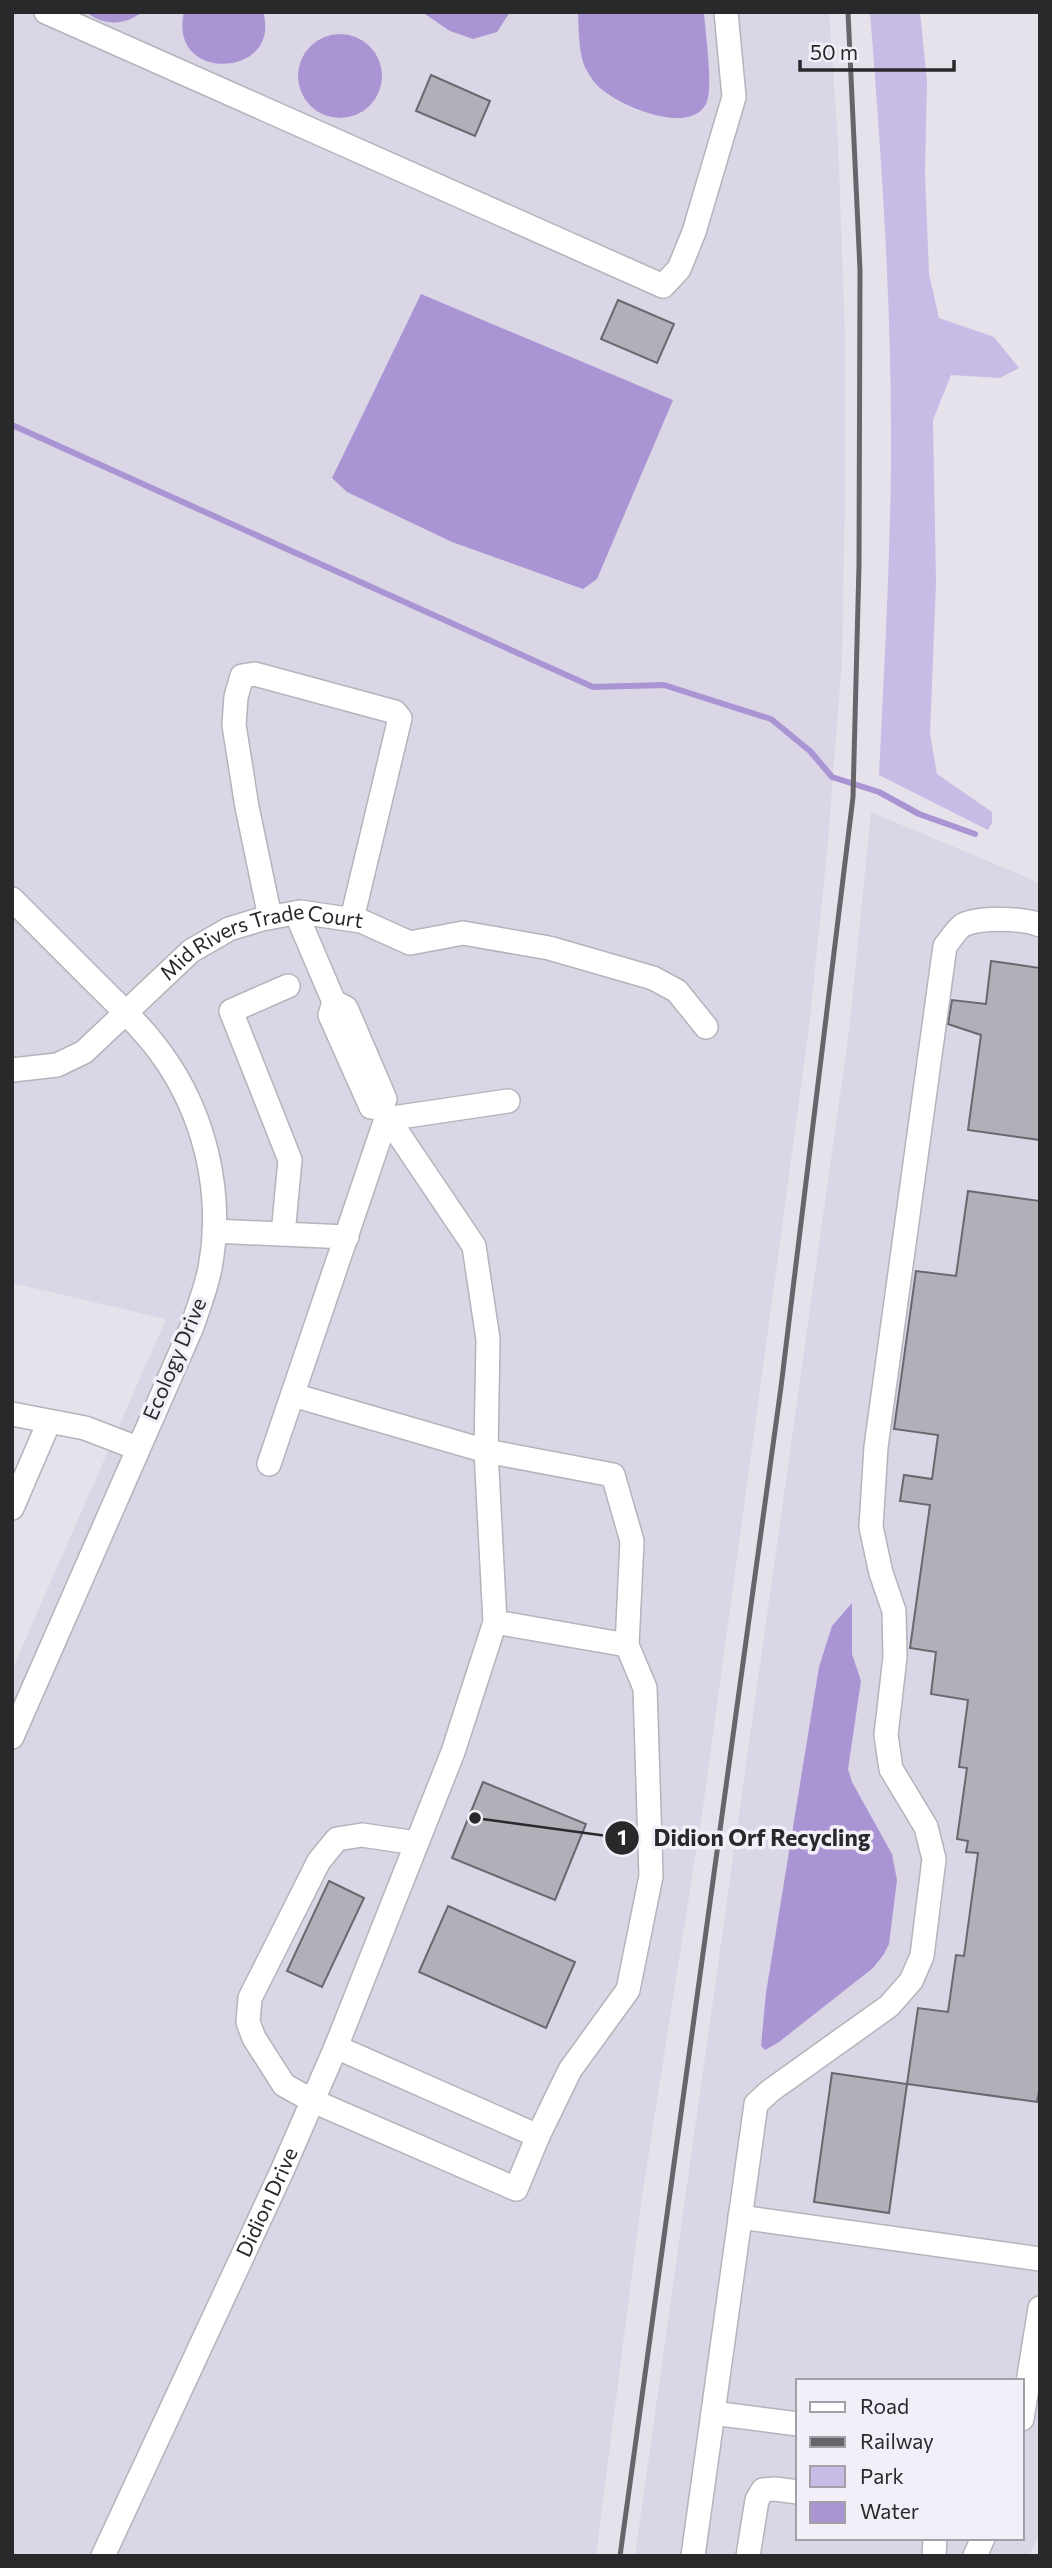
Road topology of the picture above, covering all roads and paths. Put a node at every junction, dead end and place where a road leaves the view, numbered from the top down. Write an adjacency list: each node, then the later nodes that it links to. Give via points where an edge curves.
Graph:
1 (46, 12): 2 (street, via 663,286 679,269 694,232 734,97)
2 (726, 12)
3 (12, 899): 9 (street, Ecology Drive)
4 (296, 913): 5 (street, Mid Rivers Trade Court); 6 (street, Mid Rivers Trade Court); 13 (street, via 334,1002 346,1009 385,1099)
5 (270, 917): 6 (street, via 234,725 242,676 255,674 395,712 400,718); 9 (street, Mid Rivers Trade Court, via 229,929 191,951)
6 (352, 919): 10 (street, Mid Rivers Trade Court, via 410,943 463,933 549,948 653,978 677,991)
7 (1040, 925): 31 (street, via 988,920 963,926 945,946 876,1447 871,1527 894,1611 895,1657 886,1735 891,1769 926,1827 934,1859 922,1956 911,1981 889,2006 756,2104)
8 (288, 986): 15 (street, via 231,1011 290,1160)
9 (127, 1013): 11 (street, Mid Rivers Trade Court, via 84,1052 57,1065); 14 (street, Ecology Drive, via 160,1051 196,1116 208,1153)
10 (706, 1027)
11 (12, 1070)
12 (508, 1101): 13 (street)
13 (384, 1113): 16 (street); 21 (street, via 474,1246 488,1339)
14 (214, 1231): 15 (street); 20 (street, Ecology Drive, via 210,1268 195,1319)
15 (283, 1234): 16 (street)
16 (347, 1237): 17 (street)
17 (293, 1395): 21 (street); 22 (street)
18 (12, 1414): 19 (street)
19 (49, 1422): 20 (street); 23 (street)
20 (137, 1448): 26 (street, Ecology Drive)
21 (486, 1451): 24 (street); 25 (street, via 614,1475 632,1541)
22 (270, 1464)
23 (12, 1508)
24 (495, 1622): 25 (street); 27 (street, Didion Drive, via 453,1752)
25 (627, 1645): 30 (street, via 645,1688 651,1876 628,1990 570,2070)
26 (12, 1737)
27 (416, 1843): 28 (street, Didion Drive); 29 (street, via 362,1835 337,1839 319,1861 250,1998 248,2022 254,2038 284,2085)
28 (336, 2047): 29 (street, Didion Drive); 30 (street)
29 (313, 2101): 30 (street, via 516,2189); 39 (street, Didion Drive)
30 (538, 2136)
31 (740, 2217): 32 (street); 35 (street)
32 (1040, 2259)
33 (1040, 2308): 34 (street)
34 (1024, 2407)
35 (713, 2413): 36 (street); 40 (street)
36 (796, 2424)
37 (796, 2492): 41 (street, via 763,2490 757,2500)
38 (982, 2540): 42 (street)
39 (103, 2556)
40 (693, 2556)
41 (748, 2556)
42 (975, 2556)

